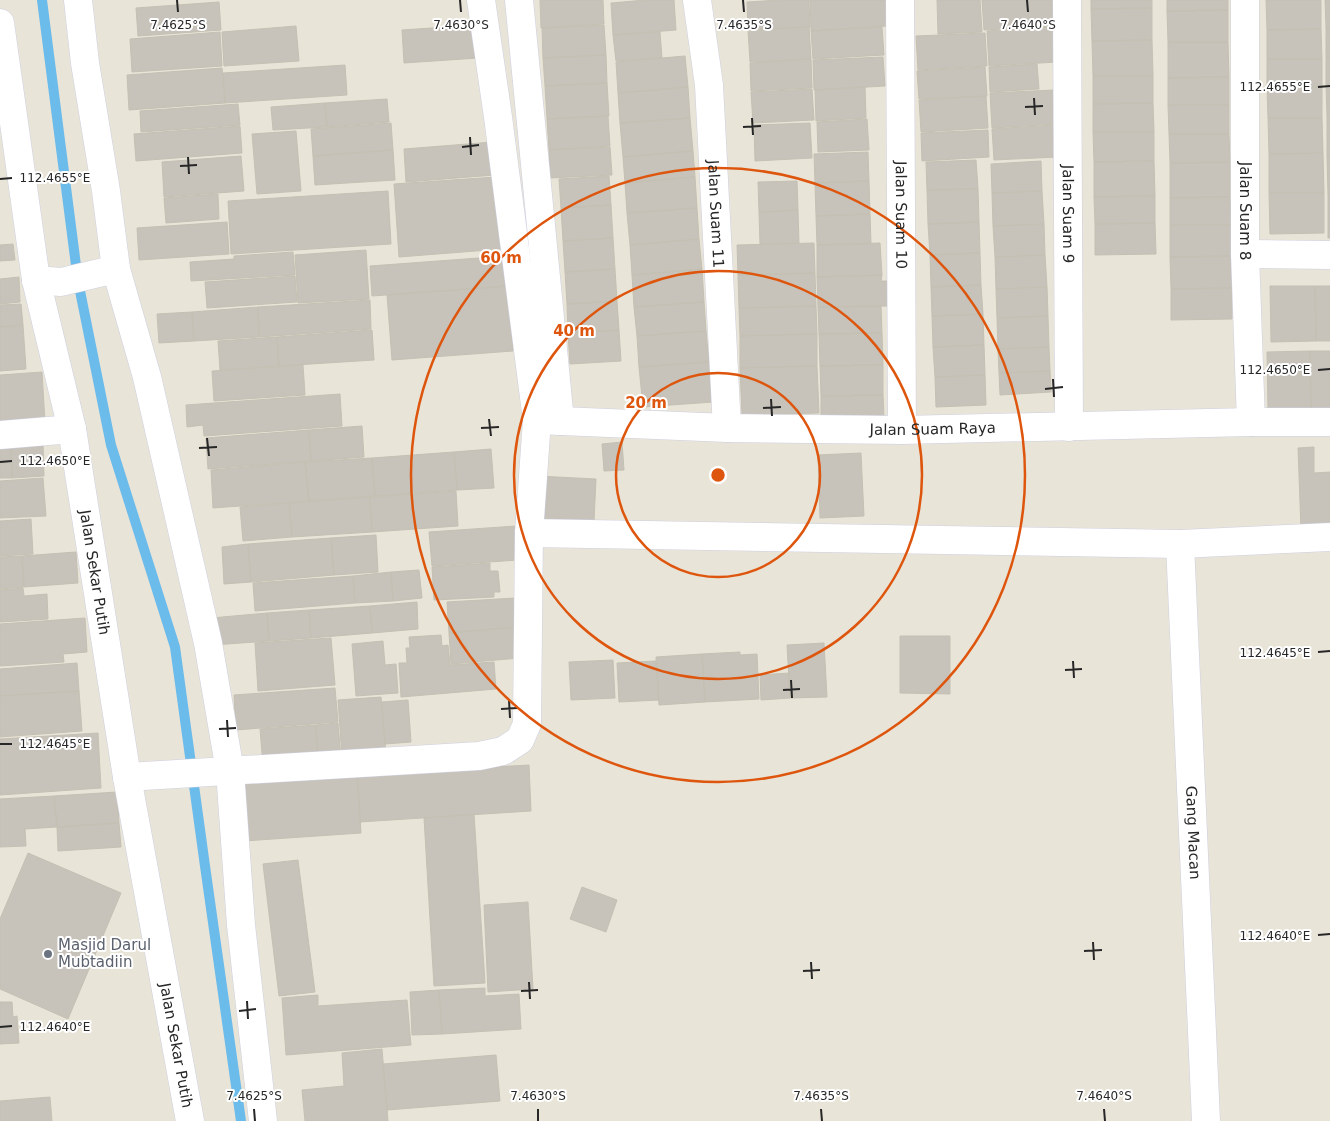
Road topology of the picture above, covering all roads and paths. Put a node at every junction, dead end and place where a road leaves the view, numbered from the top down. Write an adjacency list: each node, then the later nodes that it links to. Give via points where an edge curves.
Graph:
1 (78, 0): 13 (street, via 106,191)
2 (481, 0): 15 (street)
3 (519, 0): 15 (street)
4 (697, 0): 10 (street, Jalan Suam 11)
5 (714, 0): 10 (street)
6 (900, 0): 21 (street, Jalan Suam 10)
7 (1067, 0): 18 (street, Jalan Suam 9)
8 (1245, 0): 11 (street, Jalan Suam 8)
9 (0, 24): 14 (street, Jalan Sekar Putih)
10 (709, 85): 19 (street, Jalan Suam 11)
11 (1245, 254): 12 (street); 16 (street, Jalan Suam 8)
12 (1330, 254)
13 (106, 272): 14 (street); 26 (street, via 148,377 208,643)
14 (49, 281): 20 (street, Jalan Sekar Putih)
15 (548, 420): 19 (street, Jalan Suam Raya); 23 (street)
16 (1251, 422): 17 (street, Jalan Suam Raya); 18 (street, Jalan Suam Raya)
17 (1330, 422)
18 (1069, 427): 21 (street, Jalan Suam Raya)
19 (727, 428): 21 (street, Jalan Suam Raya)
20 (72, 430): 22 (street); 27 (street, Jalan Sekar Putih)
21 (902, 430)
22 (0, 435)
23 (529, 533): 25 (street); 26 (street, via 526,724 520,740 504,751 479,756)
24 (1330, 537): 25 (street)
25 (1180, 544): 30 (street, Gang Macan)
26 (225, 771): 27 (street); 29 (street)
27 (127, 777): 28 (street, Jalan Sekar Putih)
28 (190, 1121)
29 (263, 1121)
30 (1206, 1121)

